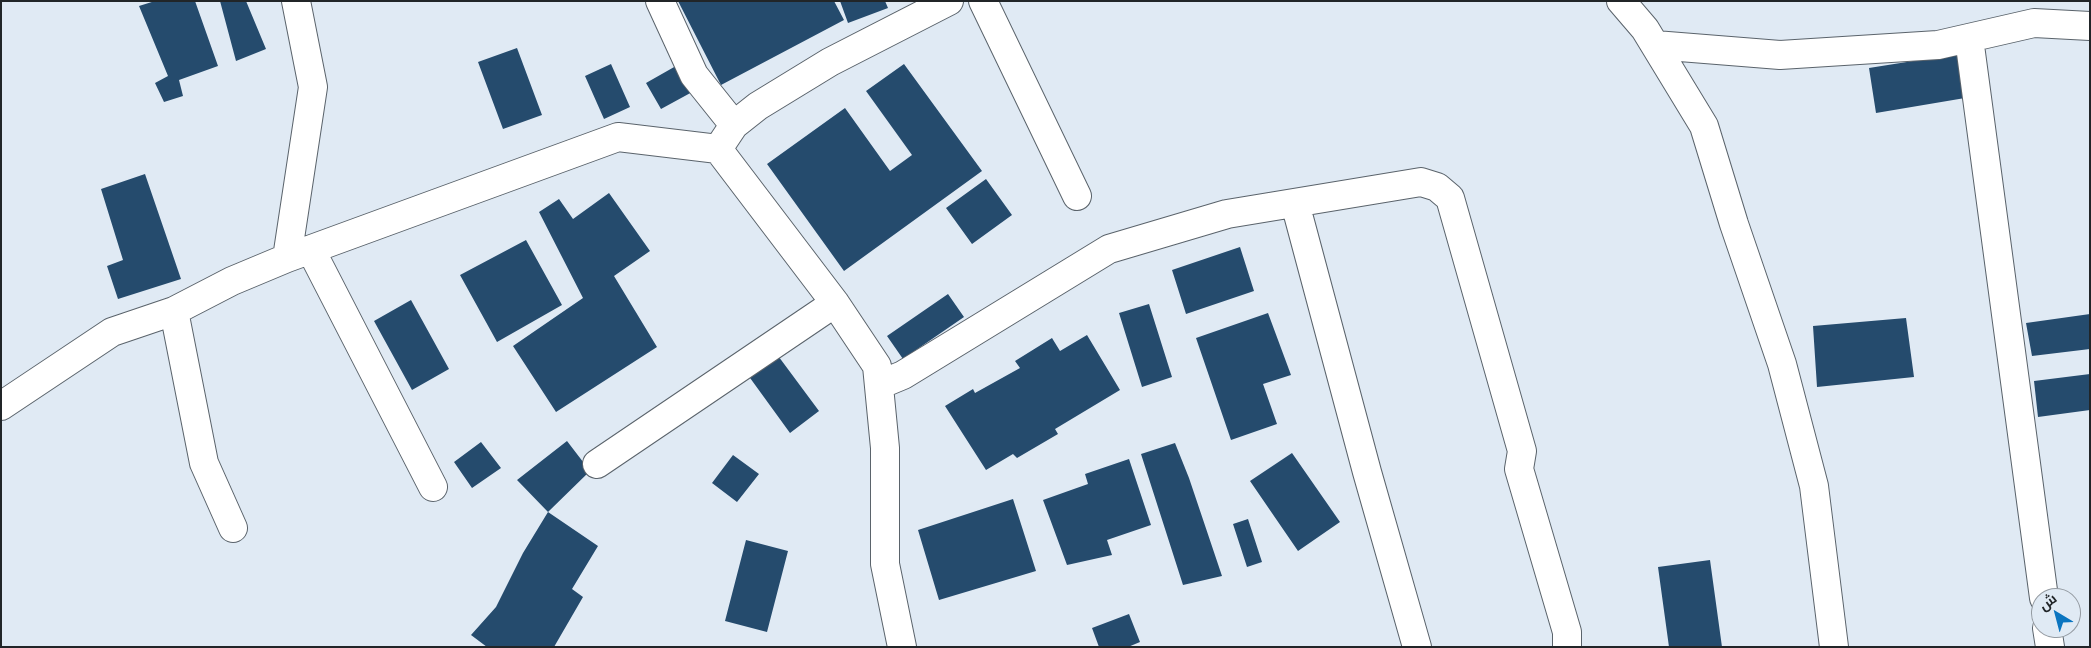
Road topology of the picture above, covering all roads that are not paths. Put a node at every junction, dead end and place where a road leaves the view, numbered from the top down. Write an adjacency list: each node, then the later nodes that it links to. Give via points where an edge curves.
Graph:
1 (296, 1): 13 (street, via 313,87)
2 (660, 1): 9 (street, via 694,75)
3 (949, 1): 9 (street, via 830,62 758,106)
4 (983, 1): 11 (street)
5 (1622, 1): 8 (street)
6 (2090, 26): 7 (street, via 2034,23)
7 (1969, 38): 8 (street, via 1938,45 1780,55); 21 (street)
8 (1655, 45): 25 (street, via 1704,126 1782,364 1814,486)
9 (734, 125): 10 (street)
10 (718, 149): 13 (street, via 618,137); 14 (street)
11 (1077, 196)
12 (1295, 203): 16 (street, via 1227,214 1108,249 903,375); 23 (street); 24 (street, via 1420,182 1437,186 1450,198 1522,450 1519,468 1567,632)
13 (299, 254): 15 (street, via 232,281); 19 (street)
14 (835, 303): 16 (street, via 877,366); 18 (street)
15 (174, 311): 17 (street, via 112,332); 20 (street, via 204,463)
16 (879, 384): 22 (street, via 885,448 886,564)
17 (1, 406)
18 (597, 464)
19 (433, 487)
20 (233, 528)
21 (2043, 588)
22 (902, 647)
23 (1418, 647)
24 (1567, 647)
25 (1834, 647)

